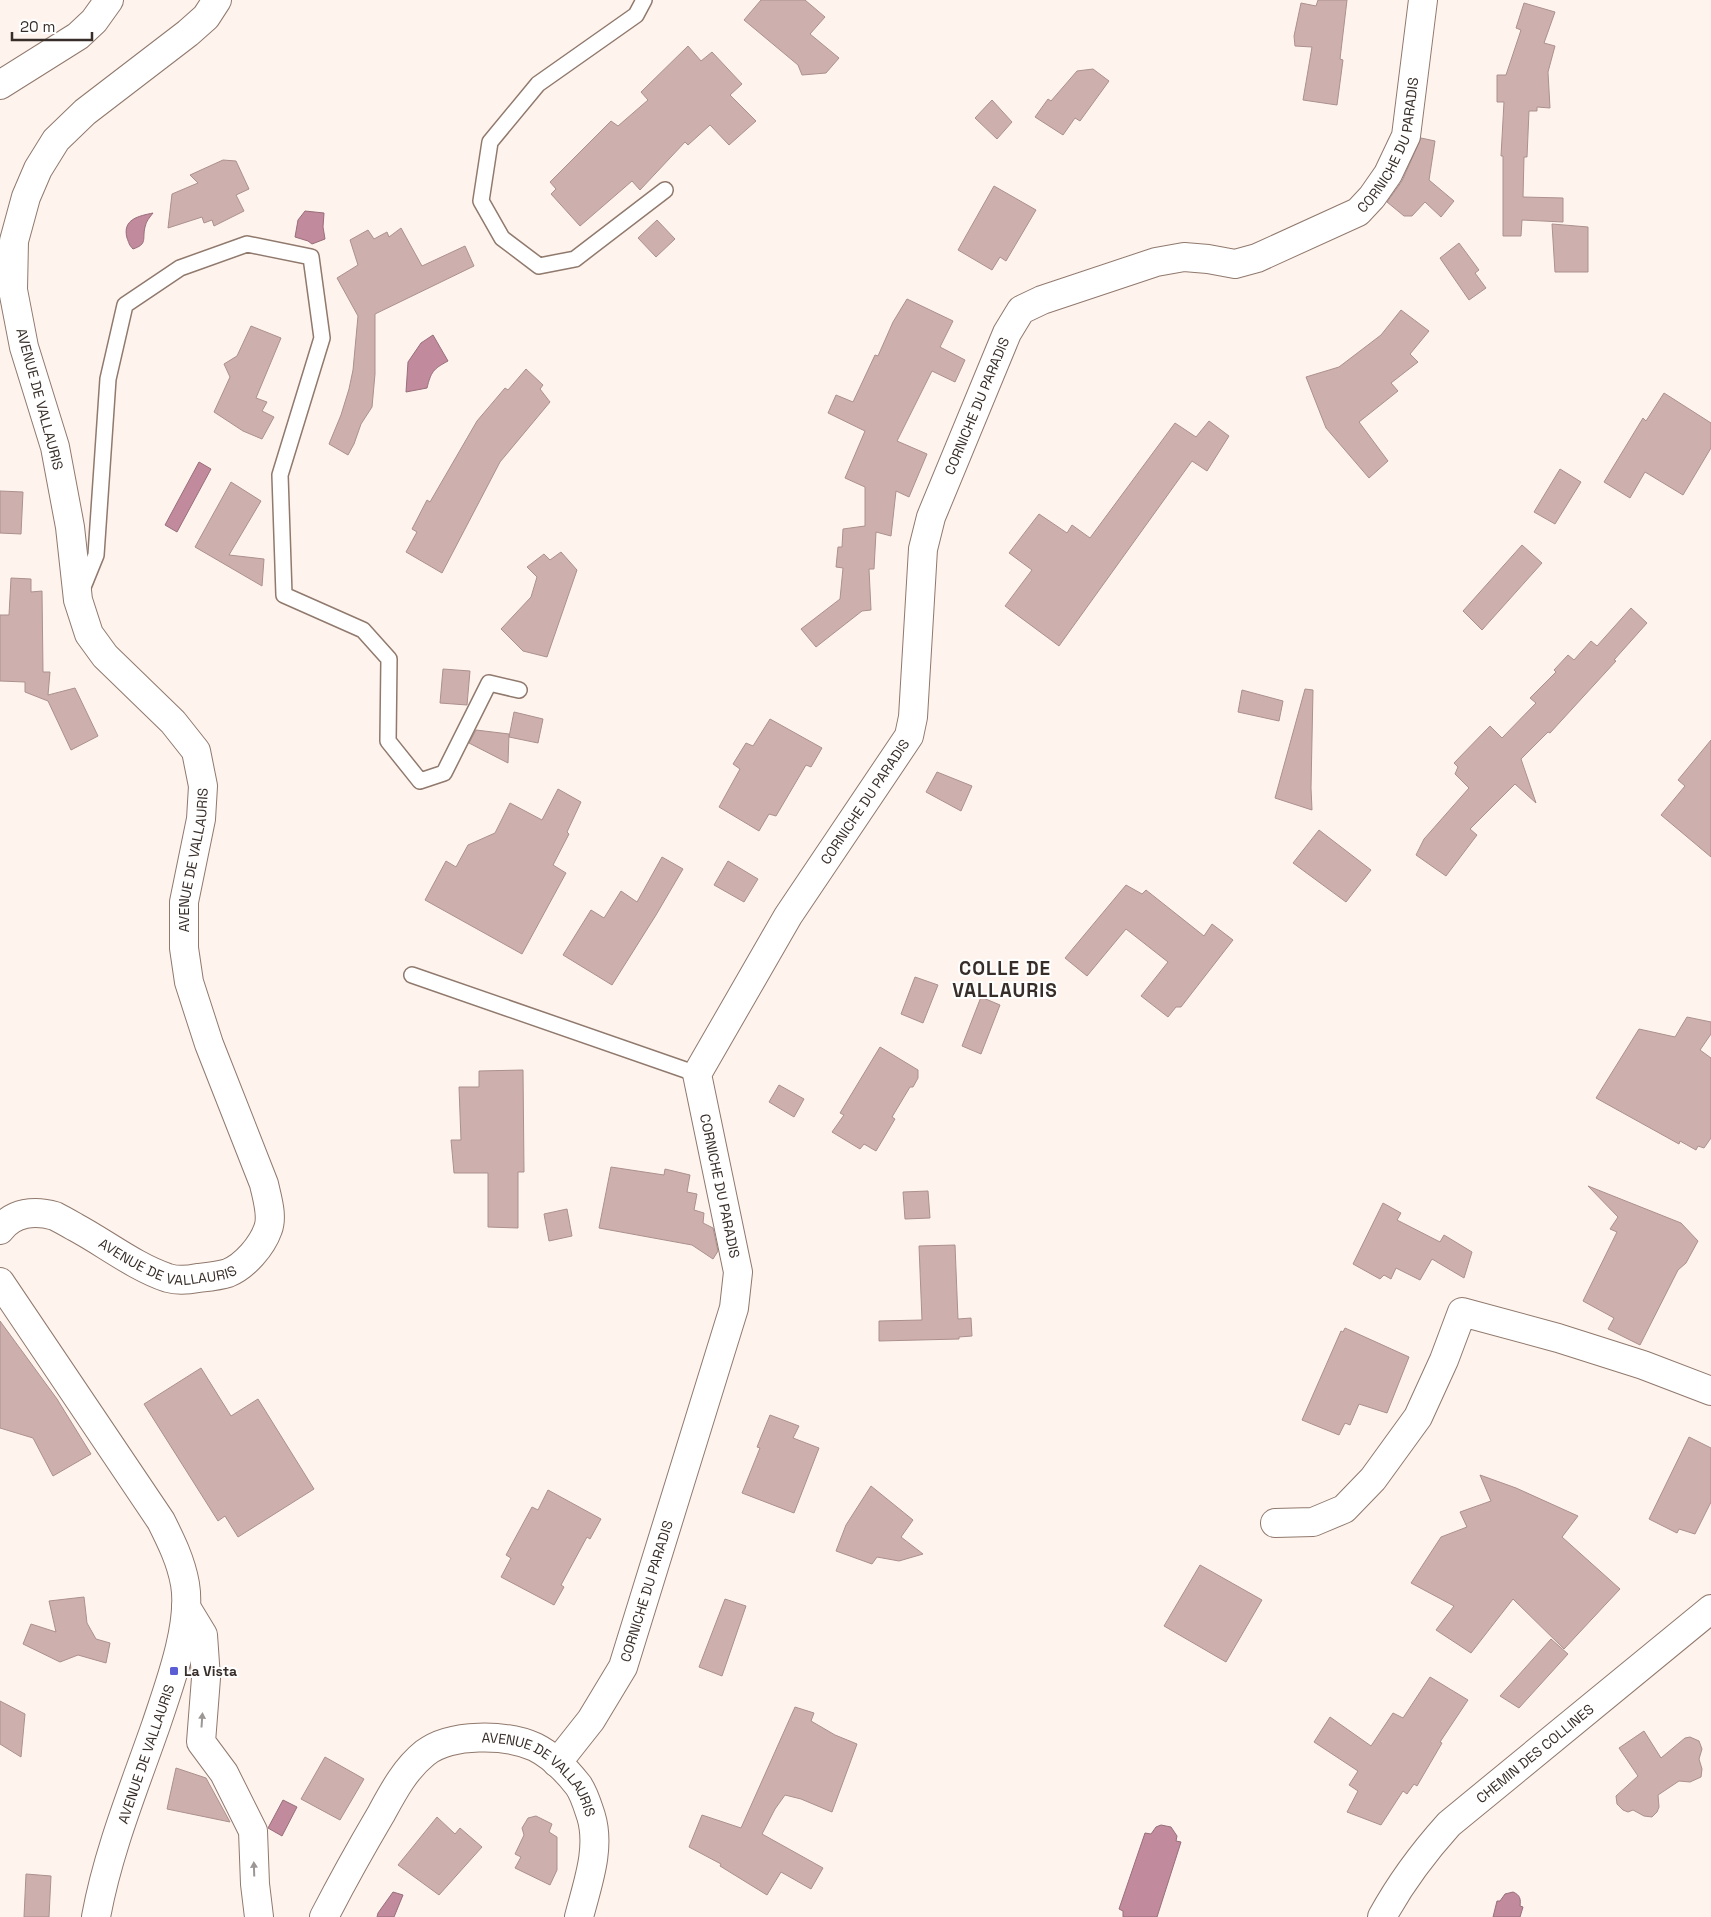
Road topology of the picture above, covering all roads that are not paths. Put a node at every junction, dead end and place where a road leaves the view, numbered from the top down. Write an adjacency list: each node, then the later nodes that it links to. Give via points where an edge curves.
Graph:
1 (109, 0): 5 (street, via 78,36)
2 (217, 0): 7 (street, AVENUE DE VALLAURIS, via 206,17 188,33 85,112 56,140 26,197 14,241 13,290 24,347 55,447 70,527)
3 (644, 0): 6 (lane, via 636,14 538,84 490,142 481,201 502,238 539,266 574,259)
4 (1423, 0): 10 (street, CORNICHE DU PARADIS, via 1406,136 1388,174 1358,212 1250,260 1236,264 1184,257 1156,262 1042,300 1022,310 1006,334 931,517 923,549 910,736 788,916)
5 (0, 85)
6 (666, 190)
7 (78, 600): 8 (lane, via 96,555 108,379 125,304 180,268 247,244 284,251 311,257 322,338 280,475 284,595 363,630 389,659 388,741 420,781 444,773 489,683); 11 (street, AVENUE DE VALLAURIS, via 89,634 105,656 173,722 196,751 203,786 184,902 184,948 189,982 209,1044 264,1184 269,1228 247,1259 228,1272 183,1280 168,1278 55,1216 20,1214 7,1220)
8 (520, 690)
9 (412, 975): 10 (lane)
10 (697, 1074): 17 (street, CORNICHE DU PARADIS, via 738,1272 734,1308 623,1667 591,1720)
11 (0, 1230)
12 (0, 1282): 15 (street, AVENUE DE VALLAURIS, via 161,1521 176,1552 185,1585)
13 (1711, 1391): 14 (street, via 1558,1338 1462,1312 1418,1417 1373,1479 1344,1509 1312,1522)
14 (1275, 1523)
15 (186, 1607): 18 (street, AVENUE DE VALLAURIS, via 174,1671 114,1846); 19 (street, one-way to 15, via 253,1831 224,1773 201,1742 206,1678 203,1636)
16 (1711, 1609): 22 (street, CHEMIN DES COLLINES, via 1449,1824 1422,1854)
17 (557, 1763): 20 (street, AVENUE DE VALLAURIS, via 535,1747 482,1737 454,1739 426,1752 403,1776 362,1844); 21 (street, AVENUE DE VALLAURIS, via 579,1786 592,1818 595,1844)
18 (96, 1917)
19 (259, 1917)
20 (324, 1917)
21 (579, 1917)
22 (1382, 1917)

